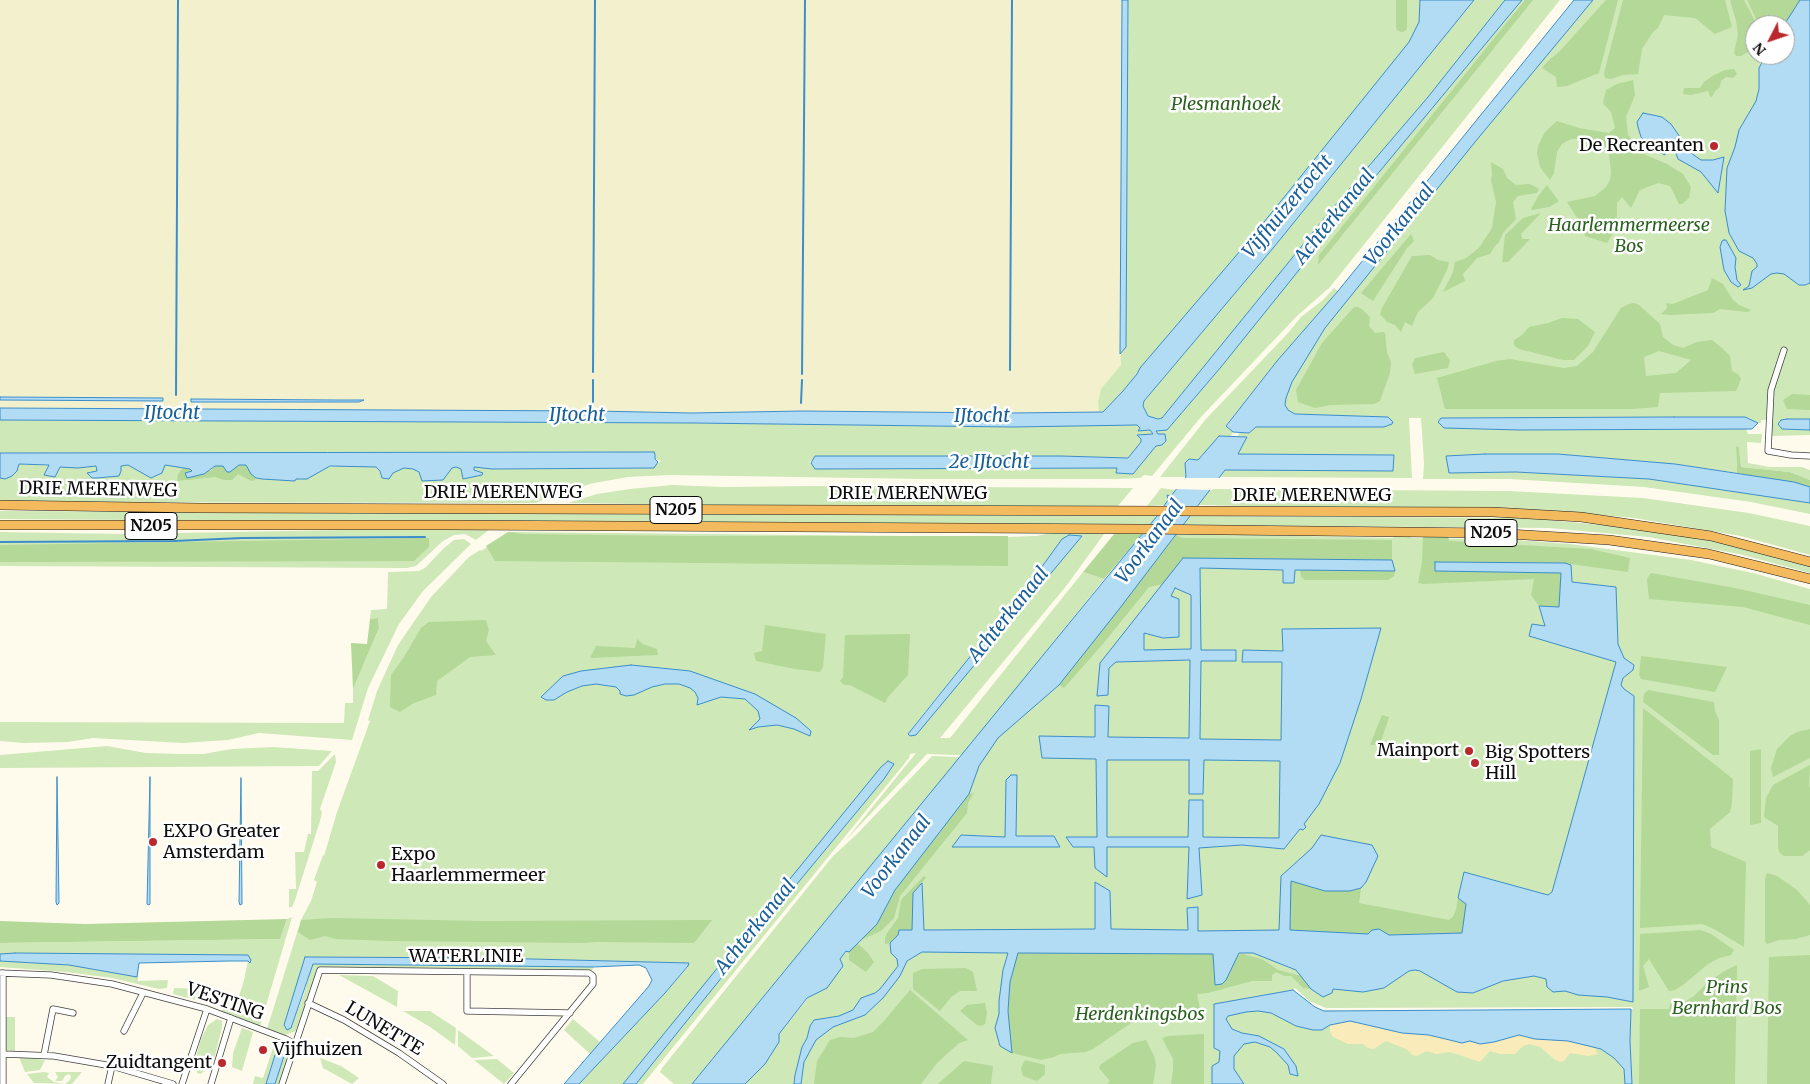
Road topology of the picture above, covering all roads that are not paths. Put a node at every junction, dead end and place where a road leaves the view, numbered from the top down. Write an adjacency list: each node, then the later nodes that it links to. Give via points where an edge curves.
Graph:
1 (1784, 350): 2 (street, via 1771,390 1768,451)
2 (1810, 456)
3 (0, 505): 5 (highway, DRIE MERENWEG / N205, via 1493,512 1581,517 1711,536)
4 (0, 525): 6 (highway, DRIE MERENWEG / N205, via 1492,533 1608,540 1709,554)
5 (1810, 562)
6 (1810, 579)
7 (2, 973): 9 (street, VESTING, via 51,975); 12 (street)
8 (467, 973): 10 (street, WATERLINIE, via 320,970); 14 (street, via 467,1011); 14 (street, WATERLINIE, via 589,973 593,976 593,984)
9 (143, 992): 11 (street, VESTING); 16 (street)
10 (308, 1003): 17 (street, WATERLINIE); 28 (street, LUNETTE, via 344,1020)
11 (207, 1009): 15 (street, VESTING); 25 (street)
12 (1, 1011): 18 (street)
13 (74, 1013): 19 (street, via 52,1009)
14 (570, 1013): 29 (street, WATERLINIE)
15 (231, 1018): 17 (street, VESTING); 26 (street)
16 (124, 1031)
17 (295, 1044): 27 (street, WATERLINIE)
18 (4, 1054): 19 (street); 21 (street)
19 (44, 1056): 20 (street)
20 (112, 1066): 23 (street); 24 (street)
21 (1, 1083): 22 (street)
22 (7, 1084)
23 (108, 1084)
24 (173, 1084)
25 (182, 1084)
26 (211, 1084)
27 (282, 1084)
28 (443, 1084)
29 (511, 1084)

